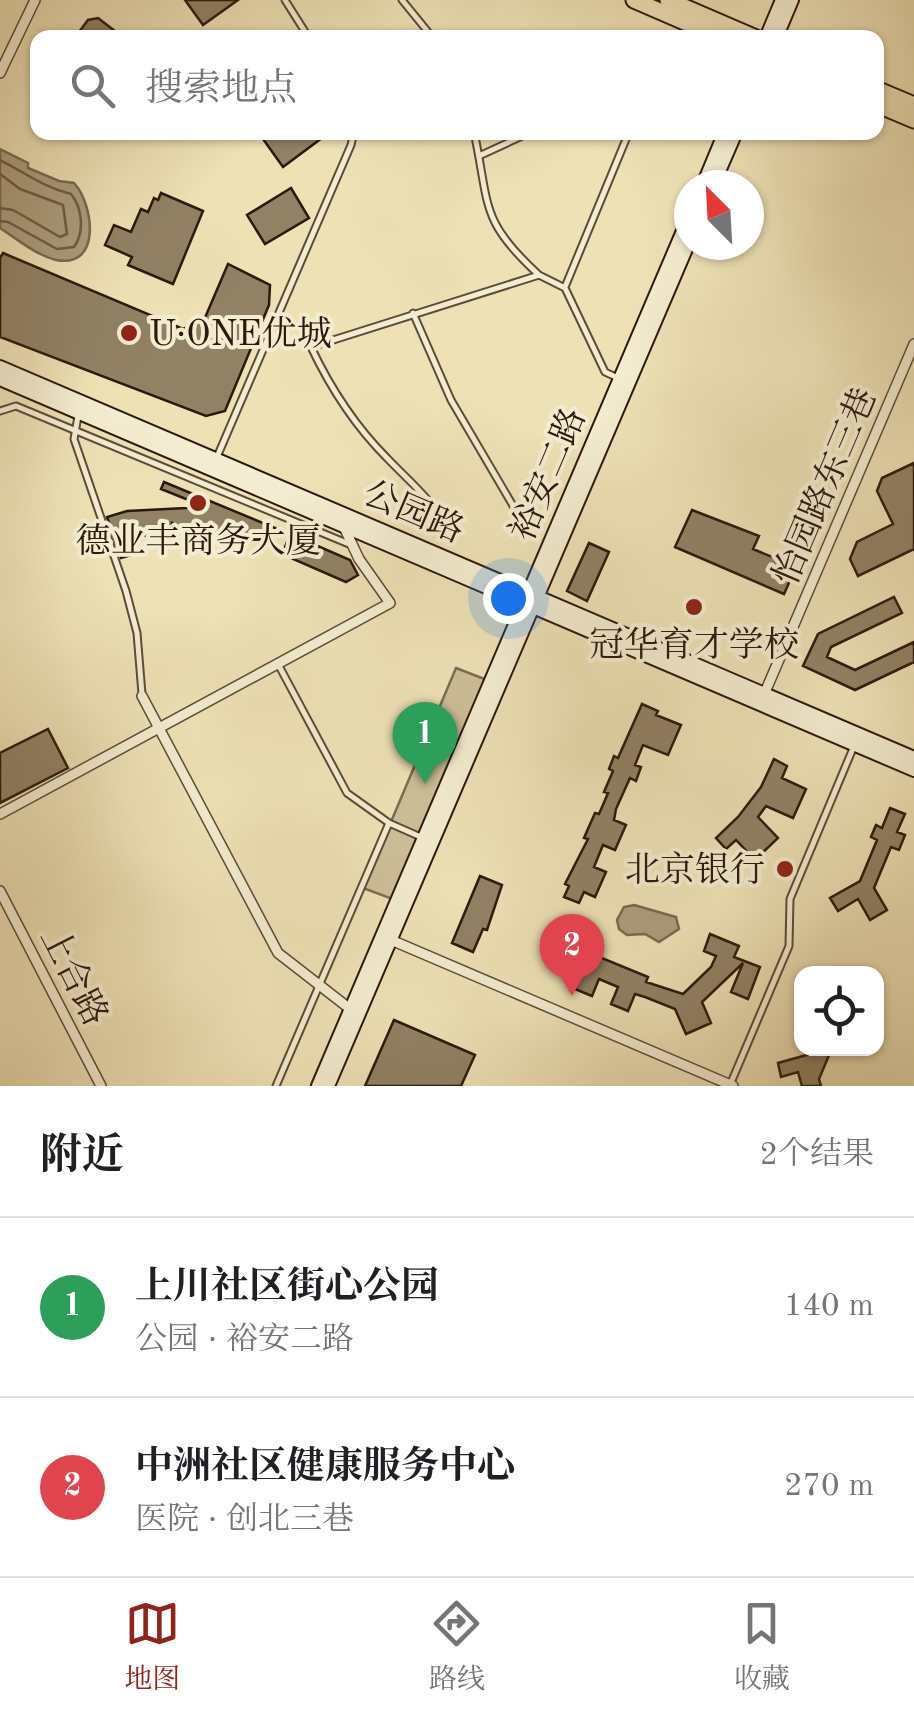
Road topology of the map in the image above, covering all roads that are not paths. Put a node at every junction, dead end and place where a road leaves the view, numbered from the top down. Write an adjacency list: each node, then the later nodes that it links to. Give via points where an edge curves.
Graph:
1 (35, 0): 14 (street)
2 (285, 0): 8 (lane)
3 (402, 0): 9 (lane)
4 (634, 0): 10 (main road)
5 (668, 0): 11 (main road)
6 (782, 0): 12 (main road)
7 (792, 0): 13 (main road)
8 (303, 30)
9 (426, 30)
10 (703, 30)
11 (737, 30)
12 (769, 30)
13 (779, 30)
14 (0, 73)
15 (884, 92): 16 (main road)
16 (914, 105)
17 (884, 107): 18 (main road)
18 (914, 120)
19 (353, 140): 40 (lane)
20 (476, 140): 25 (lane)
21 (514, 140): 25 (lane)
22 (625, 140): 31 (lane)
23 (722, 140): 26 (main road)
24 (733, 140): 27 (main road)
25 (479, 156): 30 (lane, via 492,224)
26 (709, 170)
27 (720, 170)
28 (674, 255): 36 (main road, 裕安二路)
29 (681, 260): 36 (main road, 裕安二路)
30 (539, 276): 31 (lane); 32 (lane)
31 (564, 288): 36 (lane, via 605,372)
32 (414, 313): 41 (lane, via 311,347 338,397); 42 (lane, via 452,400)
33 (914, 344): 48 (street, 怡园路东三巷)
34 (0, 367): 40 (main road, 公园路)
35 (0, 380): 38 (main road, 公园路)
36 (624, 380): 45 (main road, 裕安二路)
37 (0, 411): 39 (lane, via 16,406)
38 (79, 413): 39 (lane); 43 (main road, 公园路)
39 (74, 430): 44 (lane); 47 (lane, via 137,632)
40 (216, 459): 45 (main road, 公园路)
41 (436, 510)
42 (522, 521)
43 (344, 526): 44 (street); 45 (main road, 公园路)
44 (352, 546): 46 (street, via 390,603)
45 (531, 600): 48 (main road, 公园路); 55 (main road, 裕安二路); 57 (main road, 裕安二路)
46 (278, 664): 49 (street); 54 (lane, via 347,793)
47 (142, 696): 49 (street)
48 (762, 699): 50 (main road, 公园路)
49 (158, 729): 53 (street); 58 (street, via 278,954)
50 (857, 739): 51 (main road, 公园路); 52 (main road, 公园路); 64 (lane, via 790,899 789,946)
51 (914, 758)
52 (914, 770)
53 (0, 814)
54 (389, 822): 55 (lane); 58 (lane)
55 (424, 838): 59 (main road, 裕安二路)
56 (0, 890): 60 (street, 上合路)
57 (390, 940): 59 (main road, 裕安二路); 64 (street)
58 (320, 986): 59 (street); 61 (lane)
59 (355, 1012): 62 (main road, 裕安二路); 63 (main road, 裕安二路)
60 (101, 1086)
61 (276, 1086)
62 (318, 1086)
63 (328, 1086)
64 (731, 1086)

